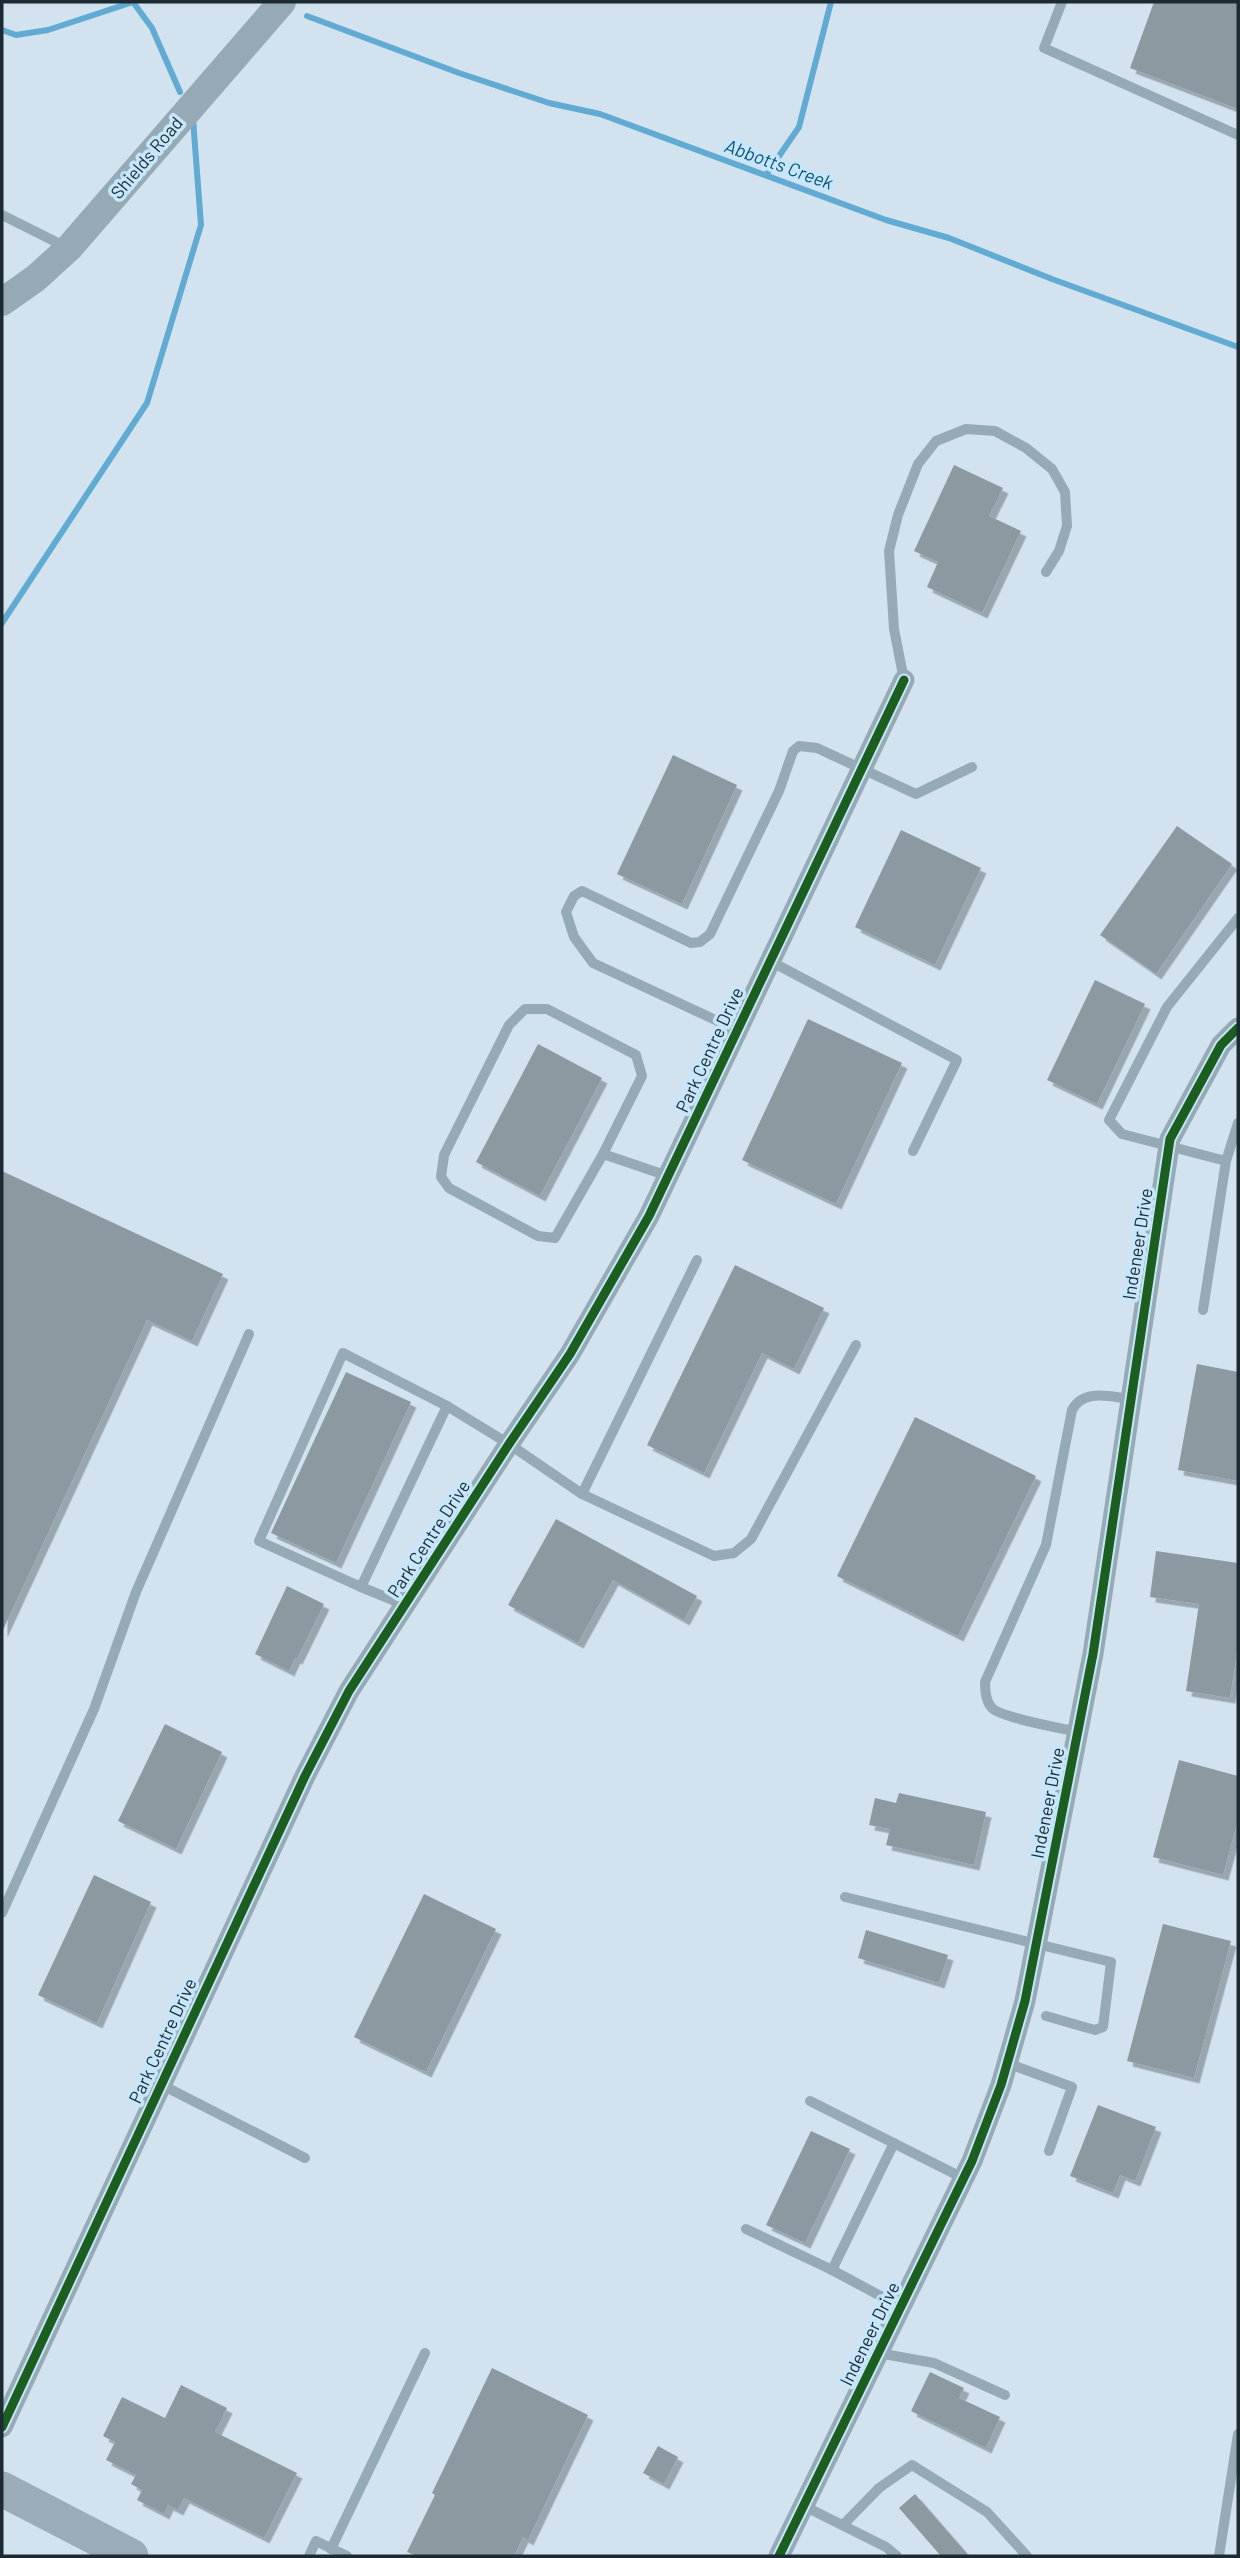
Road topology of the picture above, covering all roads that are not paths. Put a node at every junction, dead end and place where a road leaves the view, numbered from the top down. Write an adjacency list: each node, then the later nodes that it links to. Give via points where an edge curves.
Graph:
1 (282, 2): 5 (street, Shields Road)
2 (1062, 2): 3 (lane, via 1044,48)
3 (1238, 135)
4 (2, 215): 5 (lane)
5 (69, 248): 6 (street, Shields Road)
6 (2, 302)
7 (1046, 572): 8 (lane, via 1067,526 1065,492 1052,468 995,431 966,429 936,440 918,464 889,551 894,629)
8 (904, 680): 10 (street, Park Centre Drive)
9 (972, 767): 10 (lane, via 916,794)
10 (861, 769): 12 (street, Park Centre Drive); 14 (lane, via 808,746 793,751 710,934 700,942 691,943 582,891 566,912 574,937 593,963)
11 (1238, 918): 16 (lane, via 1167,1007 1109,1120 1122,1134)
12 (770, 961): 14 (street, Park Centre Drive); 17 (lane, via 957,1060)
13 (1238, 1028): 16 (street, Indeneer Drive, via 1222,1045)
14 (737, 1030): 20 (street, Park Centre Drive)
15 (1238, 1123): 19 (lane)
16 (1169, 1148): 19 (lane); 25 (street, Indeneer Drive)
17 (913, 1151)
18 (603, 1154): 18 (lane, via 642,1076 636,1055 547,1009 525,1009 509,1025 444,1155 441,1177 449,1188 538,1236 555,1238); 20 (lane)
19 (1226, 1161): 22 (lane)
20 (668, 1176): 27 (street, Park Centre Drive, via 570,1354)
21 (697, 1260): 28 (lane)
22 (1203, 1310)
23 (249, 1334): 33 (lane, via 136,1592 94,1709)
24 (856, 1345): 28 (lane, via 751,1539 734,1553 713,1556)
25 (1131, 1399): 31 (street, Indeneer Drive); 31 (lane, via 1090,1395 1077,1401 1072,1410 1046,1545 985,1682 992,1708 1003,1714)
26 (447, 1406): 27 (lane); 29 (lane); 29 (lane, via 343,1353 259,1541)
27 (509, 1444): 28 (lane); 30 (street, Park Centre Drive)
28 (582, 1494)
29 (361, 1587): 30 (lane)
30 (405, 1605): 37 (street, Park Centre Drive, via 349,1691 305,1776)
31 (1077, 1732): 34 (street, Indeneer Drive)
32 (845, 1897): 34 (lane)
33 (2, 1913)
34 (1036, 1943): 35 (lane, via 1111,1962 1103,2027 1095,2030); 36 (street, Indeneer Drive)
35 (1046, 2017)
36 (1007, 2063): 40 (lane, via 1072,2087); 42 (street, Indeneer Drive)
37 (160, 2084): 41 (lane); 49 (street, Park Centre Drive)
38 (810, 2101): 39 (lane)
39 (894, 2143): 42 (lane); 44 (lane)
40 (1049, 2151)
41 (305, 2158)
42 (963, 2178): 45 (street, Indeneer Drive)
43 (746, 2229): 44 (lane)
44 (832, 2270): 45 (lane)
45 (901, 2307): 47 (street, Indeneer Drive)
46 (425, 2353): 54 (lane)
47 (878, 2353): 48 (lane, via 934,2363); 52 (street, Indeneer Drive)
48 (1005, 2395)
49 (2, 2427)
50 (1238, 2434): 61 (lane)
51 (2, 2489): 55 (main road)
52 (804, 2505): 53 (lane); 58 (street, Indeneer Drive)
53 (843, 2525): 59 (lane); 60 (lane, via 878,2487 912,2465 987,2512)
54 (331, 2549): 56 (lane, via 316,2541); 57 (lane)
55 (131, 2556)
56 (309, 2556)
57 (347, 2556)
58 (779, 2556)
59 (897, 2556)
60 (1027, 2556)
61 (1219, 2556)

